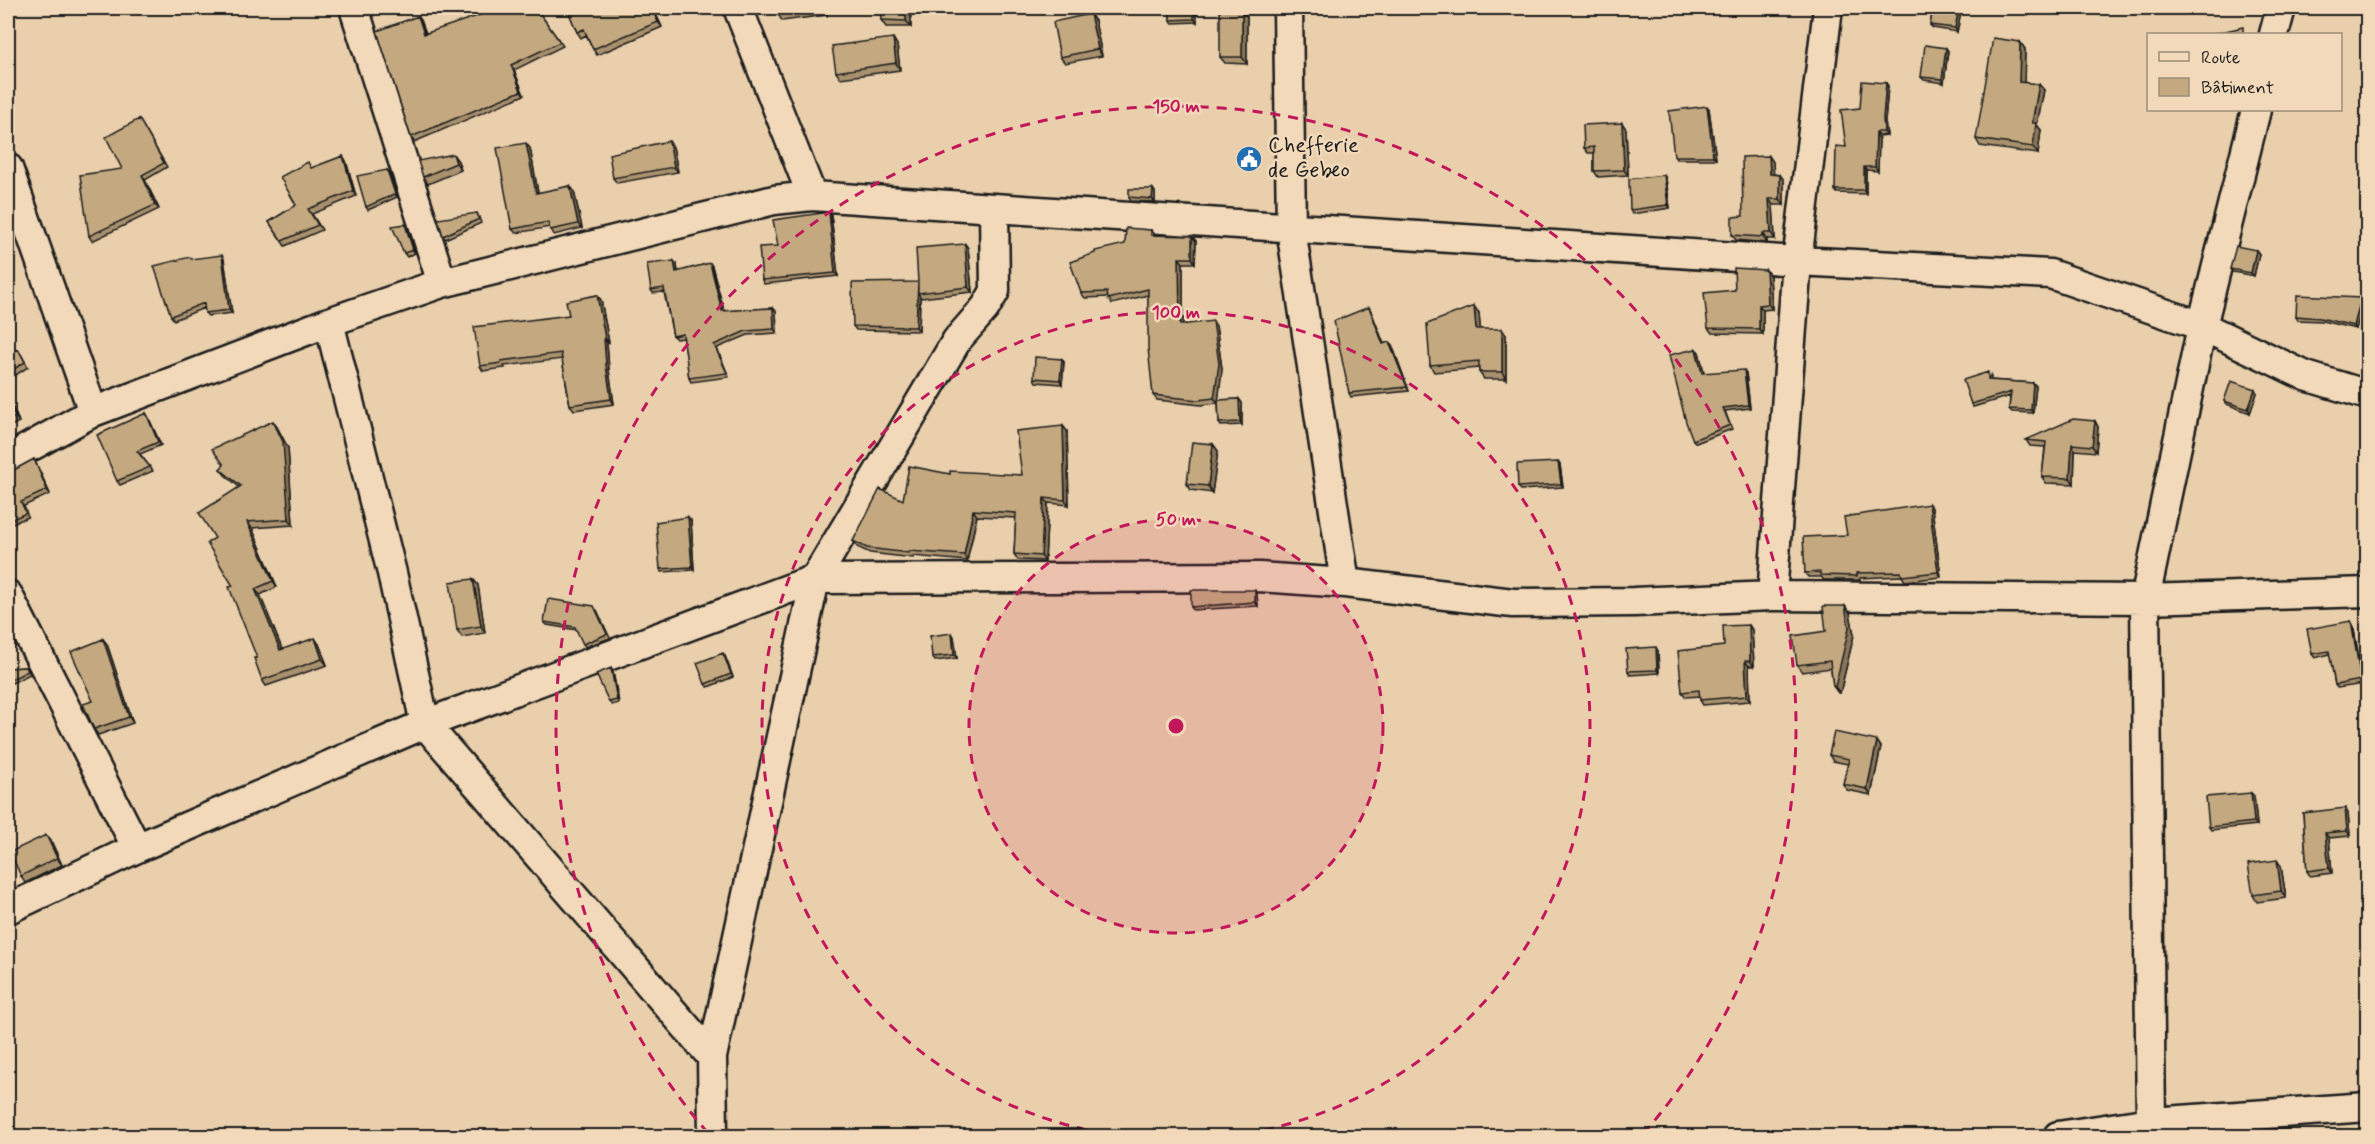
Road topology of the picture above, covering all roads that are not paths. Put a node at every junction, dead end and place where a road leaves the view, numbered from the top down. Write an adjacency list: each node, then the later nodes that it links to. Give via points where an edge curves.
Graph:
1 (354, 8): 13 (street)
2 (738, 8): 9 (street)
3 (1288, 8): 11 (street)
4 (1828, 8): 12 (street)
5 (2281, 8): 6 (street)
6 (2274, 33)
7 (2256, 111): 15 (street)
8 (8, 168): 17 (street)
9 (812, 196): 10 (street); 13 (street, via 774,200)
10 (994, 209): 11 (street); 19 (street, via 995,291 957,340)
11 (1291, 229): 12 (street); 20 (street)
12 (1797, 261): 15 (street, via 2050,274); 23 (street)
13 (442, 283): 14 (street)
14 (329, 322): 17 (street); 25 (street)
15 (2202, 326): 16 (street, via 2306,376); 24 (street)
16 (2367, 395)
17 (93, 412): 18 (street)
18 (8, 459)
19 (815, 579): 20 (street, via 1260,577); 25 (street); 28 (street)
20 (1345, 583): 23 (street, via 1513,603)
21 (2367, 592): 24 (street)
22 (8, 595): 26 (street)
23 (1772, 596): 24 (street)
24 (2145, 599): 30 (street)
25 (425, 724): 26 (street); 28 (street)
26 (136, 848): 27 (street)
27 (8, 909)
28 (712, 1058): 31 (street)
29 (2367, 1107): 30 (street)
30 (2151, 1122): 32 (street)
31 (713, 1137)
32 (2058, 1137)

